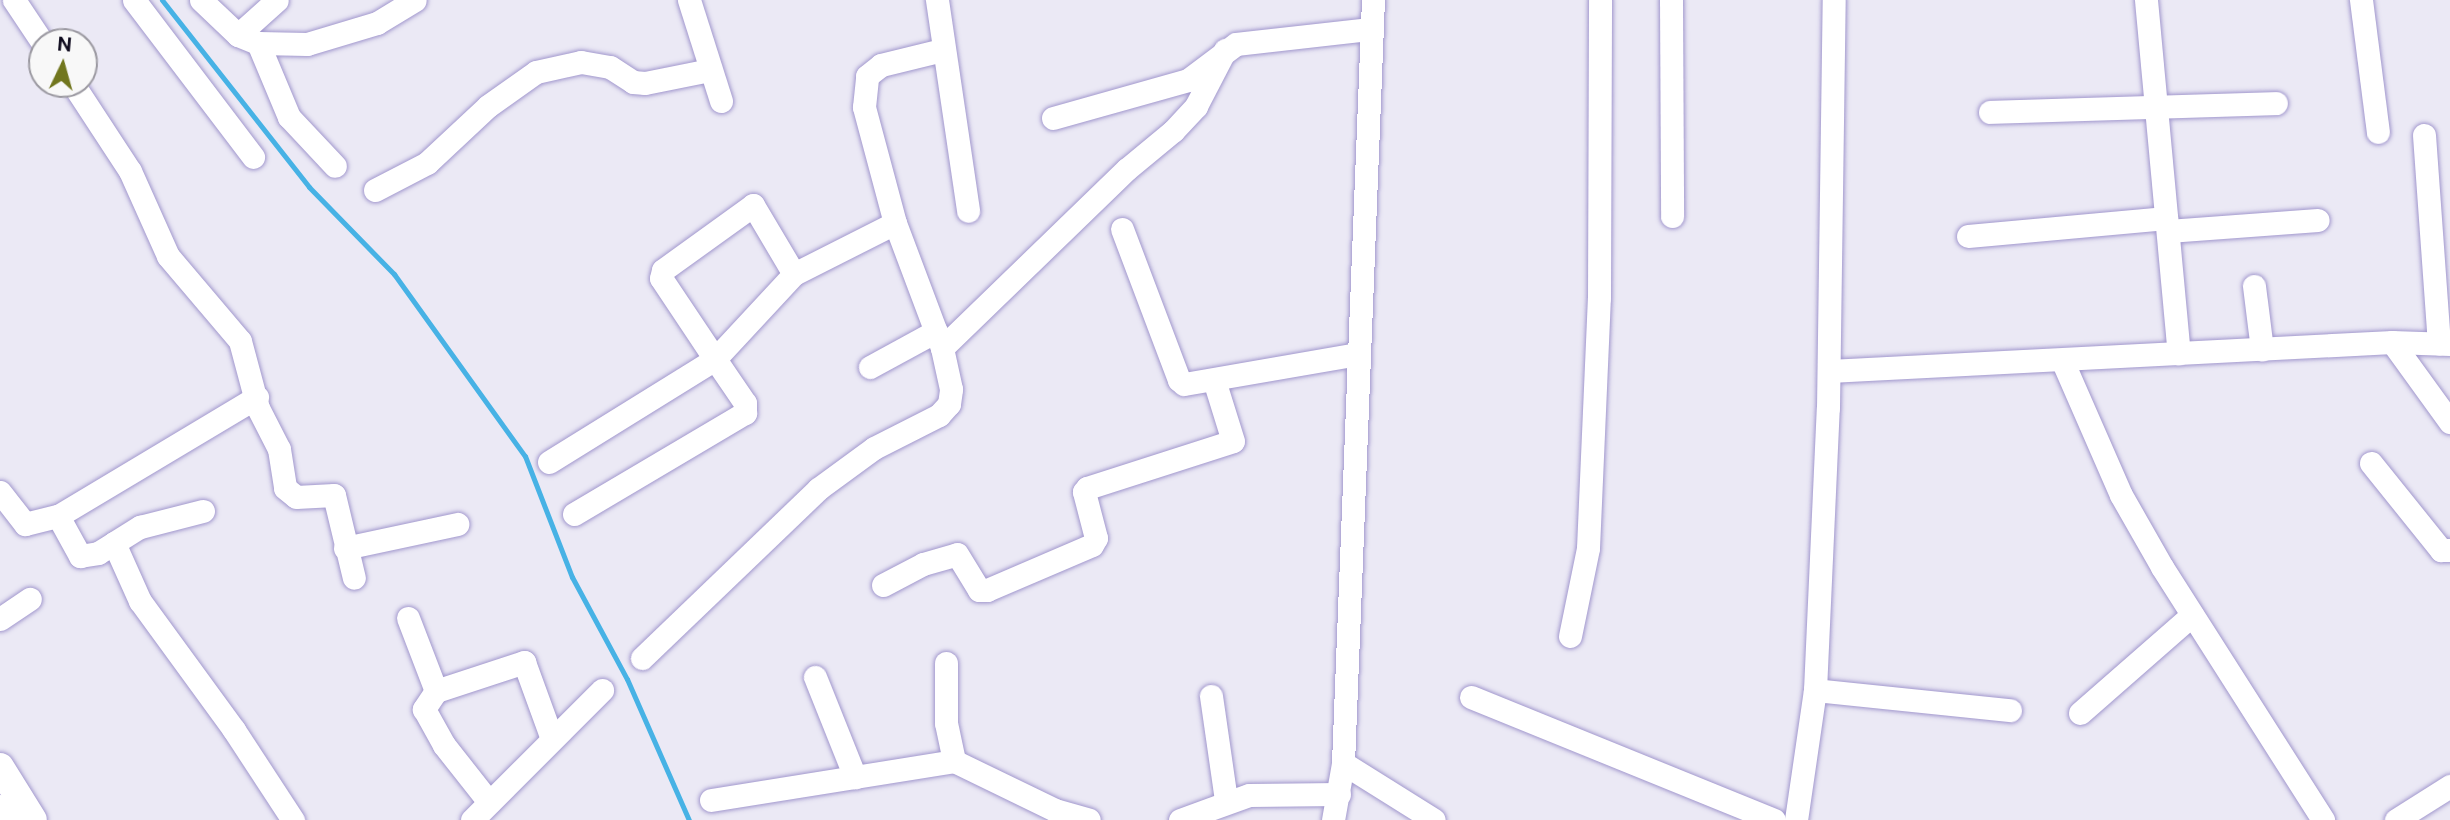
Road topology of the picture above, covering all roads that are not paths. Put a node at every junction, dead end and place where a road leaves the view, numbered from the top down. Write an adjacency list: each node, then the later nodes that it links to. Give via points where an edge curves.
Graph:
1 (14, 0): 14 (street)
2 (134, 0): 28 (street)
3 (201, 0): 16 (street)
4 (277, 0): 16 (street)
5 (415, 0): 16 (street, via 377,23 337,38 307,44)
6 (689, 0): 19 (street)
7 (937, 0): 17 (street)
8 (1373, 0): 15 (street)
9 (1600, 0): 69 (street, via 1599,298 1588,548)
10 (1671, 0): 32 (street)
11 (1834, 0): 49 (street)
12 (2146, 0): 23 (street)
13 (2361, 0): 26 (street)
14 (33, 28)
15 (1370, 29): 18 (street, via 1247,41); 45 (street)
16 (248, 39): 29 (street, via 289,117)
17 (942, 50): 31 (street); 34 (street, via 881,65 867,76 864,107)
18 (1225, 50): 25 (street, via 1188,80); 40 (street, via 1196,106 1172,131)
19 (710, 70): 21 (street); 30 (street, via 645,83 633,82 610,67 581,62 536,72 488,106 427,163)
20 (81, 98): 51 (street, via 130,171 168,256 240,341)
21 (721, 101)
22 (2276, 103): 23 (street)
23 (2156, 107): 24 (street); 35 (street)
24 (1990, 112)
25 (1053, 118)
26 (2378, 132)
27 (2424, 135): 42 (street)
28 (253, 157)
29 (335, 166)
30 (375, 190)
31 (968, 211)
32 (1672, 216)
33 (2318, 220): 35 (street)
34 (895, 223): 38 (street); 40 (street)
35 (2167, 225): 37 (street); 44 (street)
36 (1122, 229): 50 (street, via 1179,380 1193,384)
37 (1968, 236)
38 (794, 274): 46 (street); 46 (street, via 752,205 663,270 661,278)
39 (2254, 286): 43 (street)
40 (939, 340): 48 (street); 70 (street, via 951,389 949,404 939,415 874,448 818,489)
41 (2392, 342): 42 (street); 43 (street); 52 (street)
42 (2445, 343)
43 (2262, 349): 44 (street)
44 (2179, 353): 47 (street)
45 (1358, 354): 50 (street); 82 (street)
46 (715, 359): 53 (street); 57 (street, via 745,403 745,413)
47 (2062, 360): 49 (street); 66 (street, via 2121,495)
48 (870, 367)
49 (1829, 371): 74 (street)
50 (1214, 380): 64 (street, via 1233,441 1087,488 1084,498 1096,538 1092,545 987,590 979,590 957,554 923,564)
51 (257, 397): 58 (street); 61 (street, via 279,449 285,488 296,497 334,495)
52 (2450, 422)
53 (550, 462)
54 (2371, 463): 62 (street, via 2441,550)
55 (0, 492): 58 (street, via 25,524)
56 (203, 511): 60 (street, via 140,527)
57 (575, 514)
58 (58, 516): 60 (street, via 80,556 98,553)
59 (457, 524): 61 (street)
60 (114, 543): 94 (street, via 140,601)
61 (345, 548): 63 (street)
62 (2450, 550)
63 (354, 578)
64 (883, 585)
65 (30, 599): 68 (street)
66 (2192, 615): 79 (street); 101 (street)
67 (408, 618): 75 (street)
68 (0, 619)
69 (1570, 636)
70 (642, 658)
71 (946, 663): 81 (street, via 946,723)
72 (815, 677): 84 (street)
73 (602, 690): 80 (street)
74 (1815, 690): 78 (street); 100 (street)
75 (436, 691): 80 (street, via 524,662); 90 (street, via 424,709)
76 (1212, 695): 88 (street)
77 (1471, 698): 99 (street)
78 (2010, 710)
79 (2080, 713)
80 (551, 736): 90 (street)
81 (954, 761): 84 (street); 91 (street)
82 (1343, 763): 86 (street); 98 (street)
83 (0, 767): 93 (main road)
84 (855, 777): 87 (street)
85 (2450, 786): 102 (street)
86 (1339, 794): 88 (street, via 1265,793); 97 (street)
87 (711, 800)
88 (1226, 800): 96 (street)
89 (0, 809): 92 (main road)
90 (487, 812)
91 (1054, 815): 95 (street)
92 (7, 820)
93 (33, 820)
94 (293, 820)
95 (1089, 820)
96 (1180, 820)
97 (1333, 820)
98 (1434, 820)
99 (1774, 820)
100 (1796, 820)
101 (2323, 820)
102 (2396, 820)

